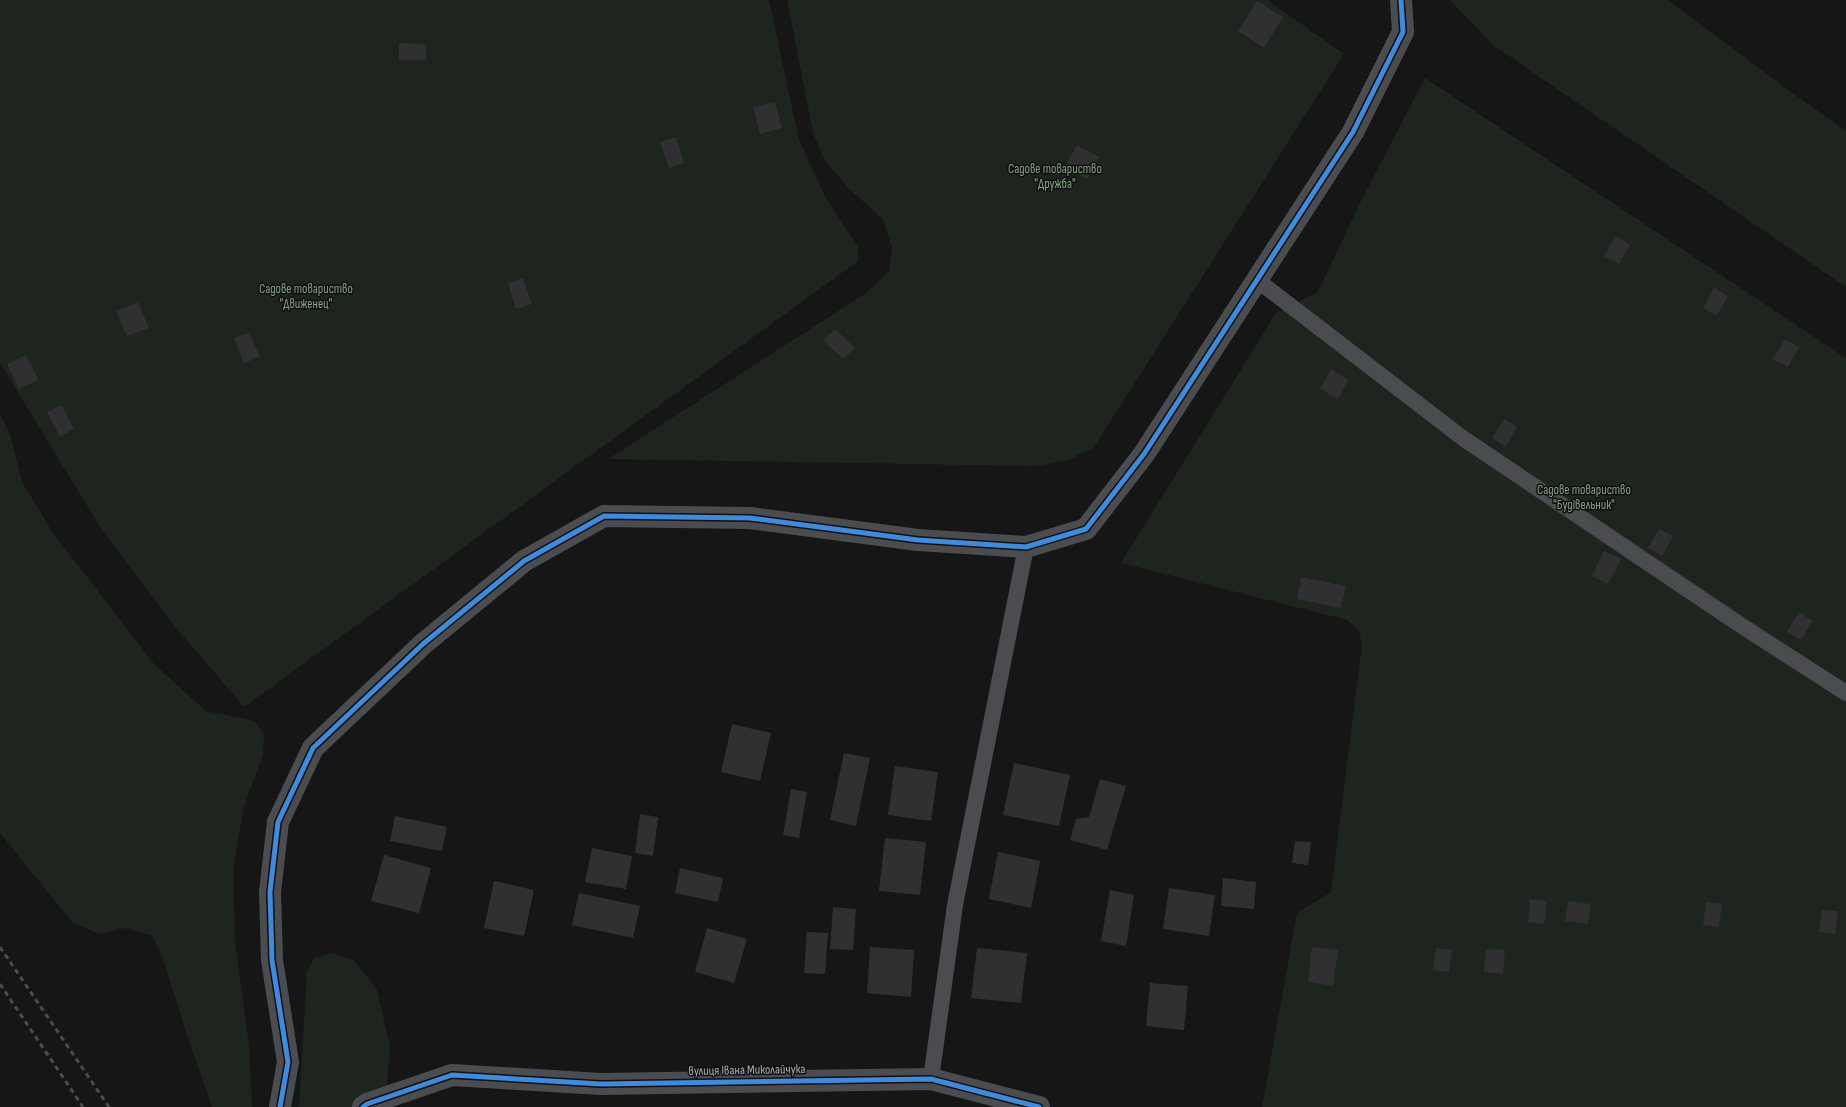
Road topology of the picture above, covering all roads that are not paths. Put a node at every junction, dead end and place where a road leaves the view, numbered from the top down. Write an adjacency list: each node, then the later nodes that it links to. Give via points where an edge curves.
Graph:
1 (1402, 0): 2 (street, via 1402,32 1353,132)
2 (1257, 280): 3 (street, via 1144,454 1086,530); 4 (lane, via 1464,439)
3 (1026, 547): 5 (lane, via 955,905); 6 (street, via 918,540 750,518 604,516 524,561 422,644 313,748 278,822 270,892 272,960 288,1062)
4 (1846, 693)
5 (931, 1079): 7 (street, вулиця Івана Миколайчука, via 601,1084 452,1075); 8 (street, вулиця Івана Миколайчука)
6 (280, 1107)
7 (363, 1107)
8 (1039, 1107)

